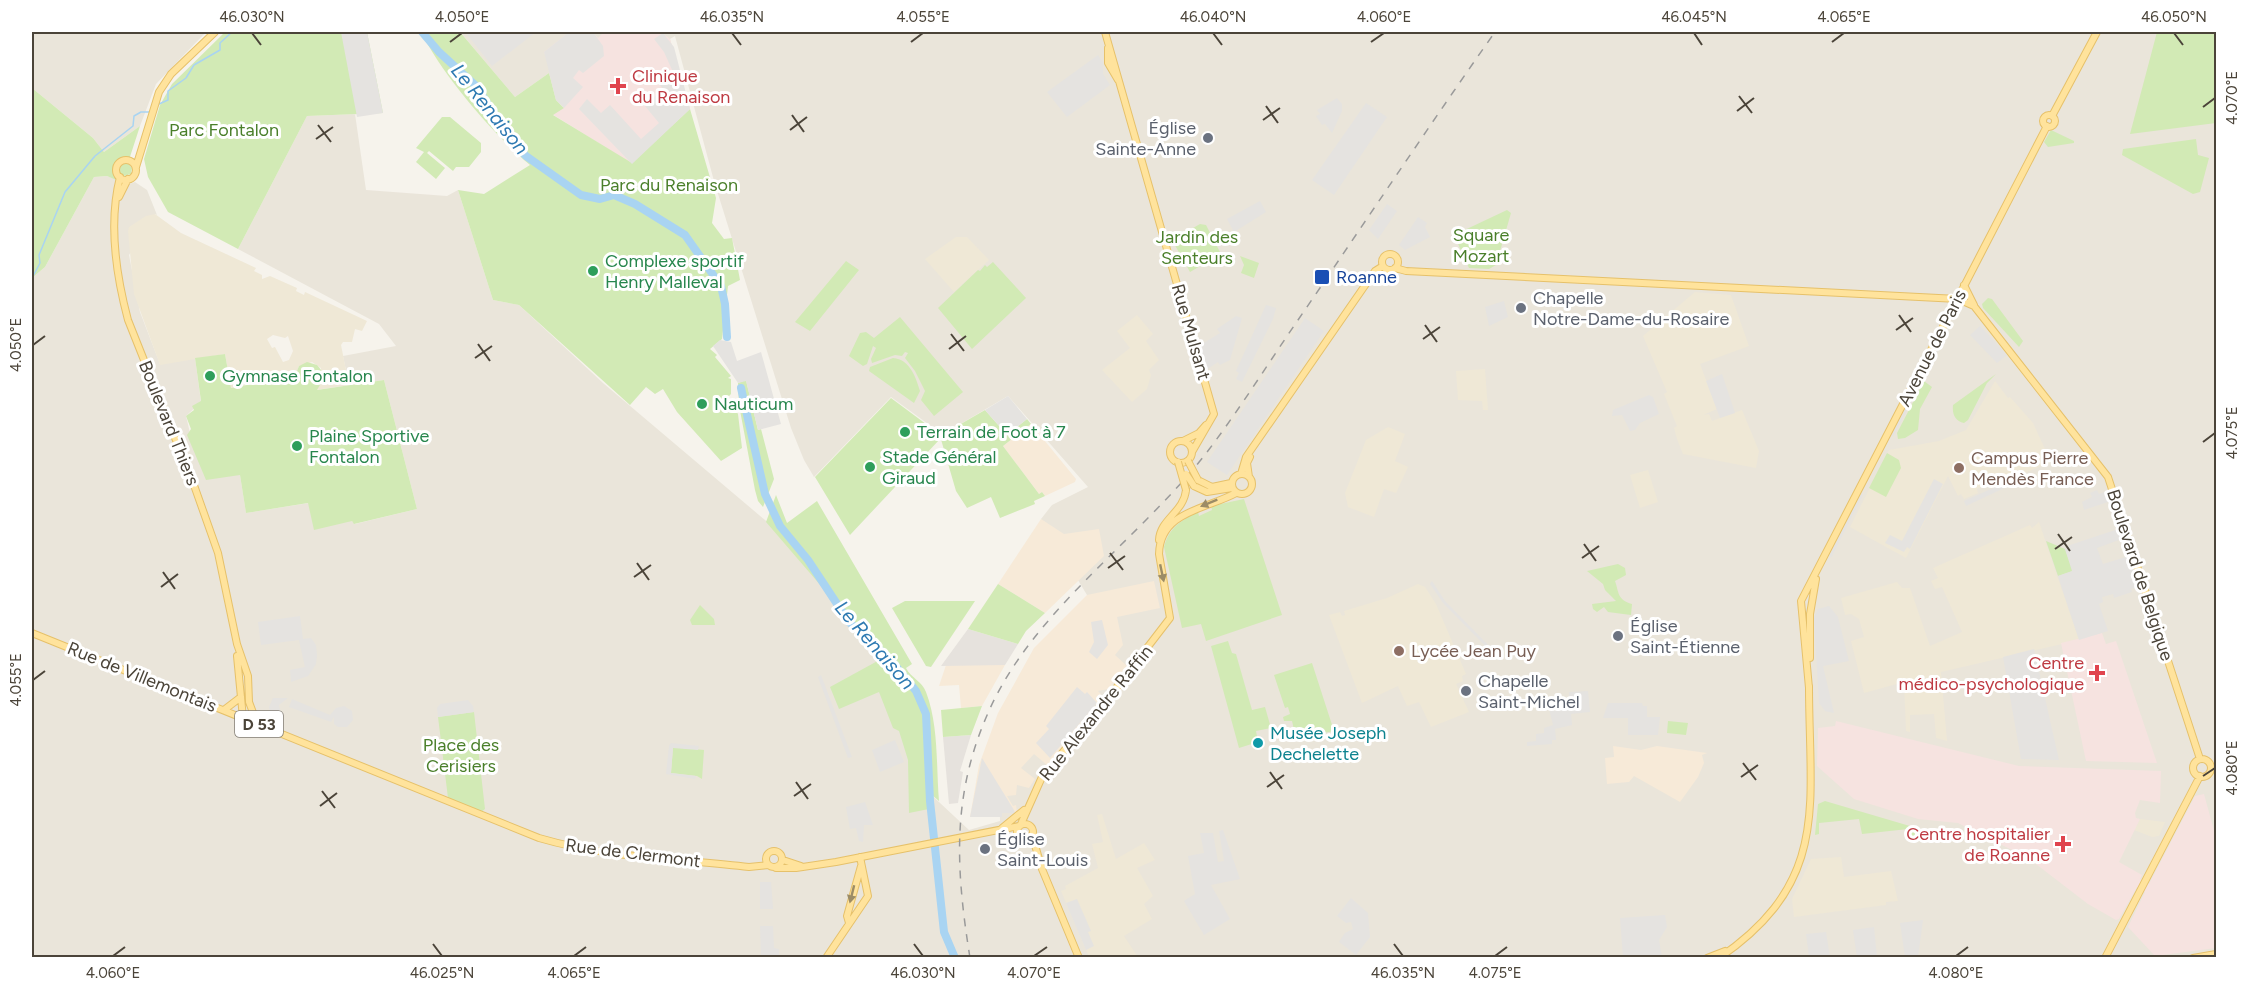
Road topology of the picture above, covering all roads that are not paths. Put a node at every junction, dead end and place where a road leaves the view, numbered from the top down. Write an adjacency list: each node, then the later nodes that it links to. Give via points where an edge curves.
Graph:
1 (215, 32): 4 (main road, via 171,74 156,100)
2 (1105, 32): 14 (main road, Rue Mulsant, via 1108,63 1120,83)
3 (2097, 32): 10 (main road, Avenue de Paris, via 2052,116 2043,118 2047,126)
4 (144, 139): 5 (main road); 6 (main road)
5 (128, 160): 6 (main road); 7 (main road, via 118,166)
6 (136, 167): 7 (main road, via 134,176)
7 (124, 178): 24 (main road, Boulevard Thiers, via 114,235 128,320 215,545)
8 (1383, 266): 9 (main road); 9 (main road, via 1384,256 1392,254 1397,259); 13 (main road, via 1375,271)
9 (1395, 268): 11 (main road)
10 (1964, 285): 11 (main road, Avenue de Paris); 12 (main road)
11 (1958, 299): 12 (main road, Boulevard de Belgique); 22 (main road, Avenue de Paris)
12 (1974, 306): 31 (main road, Boulevard de Belgique, via 2108,477)
13 (1343, 317): 18 (main road, via 1246,457); 19 (main road, via 1249,459)
14 (1213, 408): 15 (main road, via 1202,430); 16 (main road, via 1211,423)
15 (1184, 441): 16 (main road); 17 (main road, via 1175,443 1171,449 1172,458)
16 (1192, 452): 17 (main road)
17 (1182, 462): 20 (main road, bridge, via 1196,483); 21 (main road, bridge, via 1186,490 1181,508 1161,528)
18 (1241, 474): 19 (main road); 20 (main road, via 1234,477)
19 (1249, 477): 20 (main road, via 1251,490 1242,495)
20 (1233, 488): 21 (main road, one-way to 21, via 1177,518)
21 (1159, 544): 34 (main road, Rue Alexandre Raffin, one-way to 34, via 1171,616 1042,777)
22 (1819, 570): 25 (main road, via 1812,599); 25 (main road, via 1801,602)
23 (32, 633): 28 (main road, Rue de Villemontais / D 53)
24 (237, 644): 26 (main road, Boulevard Thiers); 27 (main road, Boulevard Thiers, via 248,675)
25 (1809, 687): 51 (main road, via 1810,819 1801,860 1783,900)
26 (242, 696): 28 (main road); 29 (main road, Boulevard Thiers)
27 (249, 702): 29 (main road, Boulevard Thiers); 30 (main road, Boulevard Thiers)
28 (224, 710): 29 (main road, Rue de Villemontais / D 53)
29 (243, 718): 30 (main road, Rue de Villemontais / D 53)
30 (258, 724): 35 (main road, Rue de Villemontais / D 53)
31 (2200, 759): 32 (main road, via 2208,761); 33 (main road, via 2193,769)
32 (2214, 769): 33 (main road)
33 (2200, 776): 57 (main road)
34 (1032, 800): 36 (main road, Rue Alexandre Raffin); 37 (main road)
35 (486, 817): 48 (main road, Rue de Clermont, via 578,849)
36 (1022, 825): 37 (main road); 38 (main road, Rue Alexandre Raffin); 39 (main road, via 1032,830)
37 (998, 831): 38 (main road); 42 (main road)
38 (1017, 834): 40 (main road)
39 (1032, 835): 40 (main road); 44 (main road)
40 (1024, 840): 44 (main road)
41 (766, 857): 43 (main road, via 775,851); 45 (main road); 48 (main road)
42 (860, 857): 46 (main road); 47 (main road)
43 (783, 860): 46 (main road); 49 (main road)
44 (1040, 863): 54 (main road)
45 (768, 865): 48 (main road, Rue de Clermont); 49 (main road)
46 (805, 866): 49 (main road)
47 (862, 866): 50 (main road, one-way to 50, via 847,916); 50 (main road, via 868,896)
48 (749, 867)
49 (776, 868)
50 (849, 923): 53 (main road)
51 (1734, 947): 55 (main road); 56 (main road)
52 (2217, 954): 58 (main road)
53 (826, 957)
54 (1079, 957)
55 (1707, 957)
56 (1719, 957)
57 (2105, 957)
58 (2193, 957)

